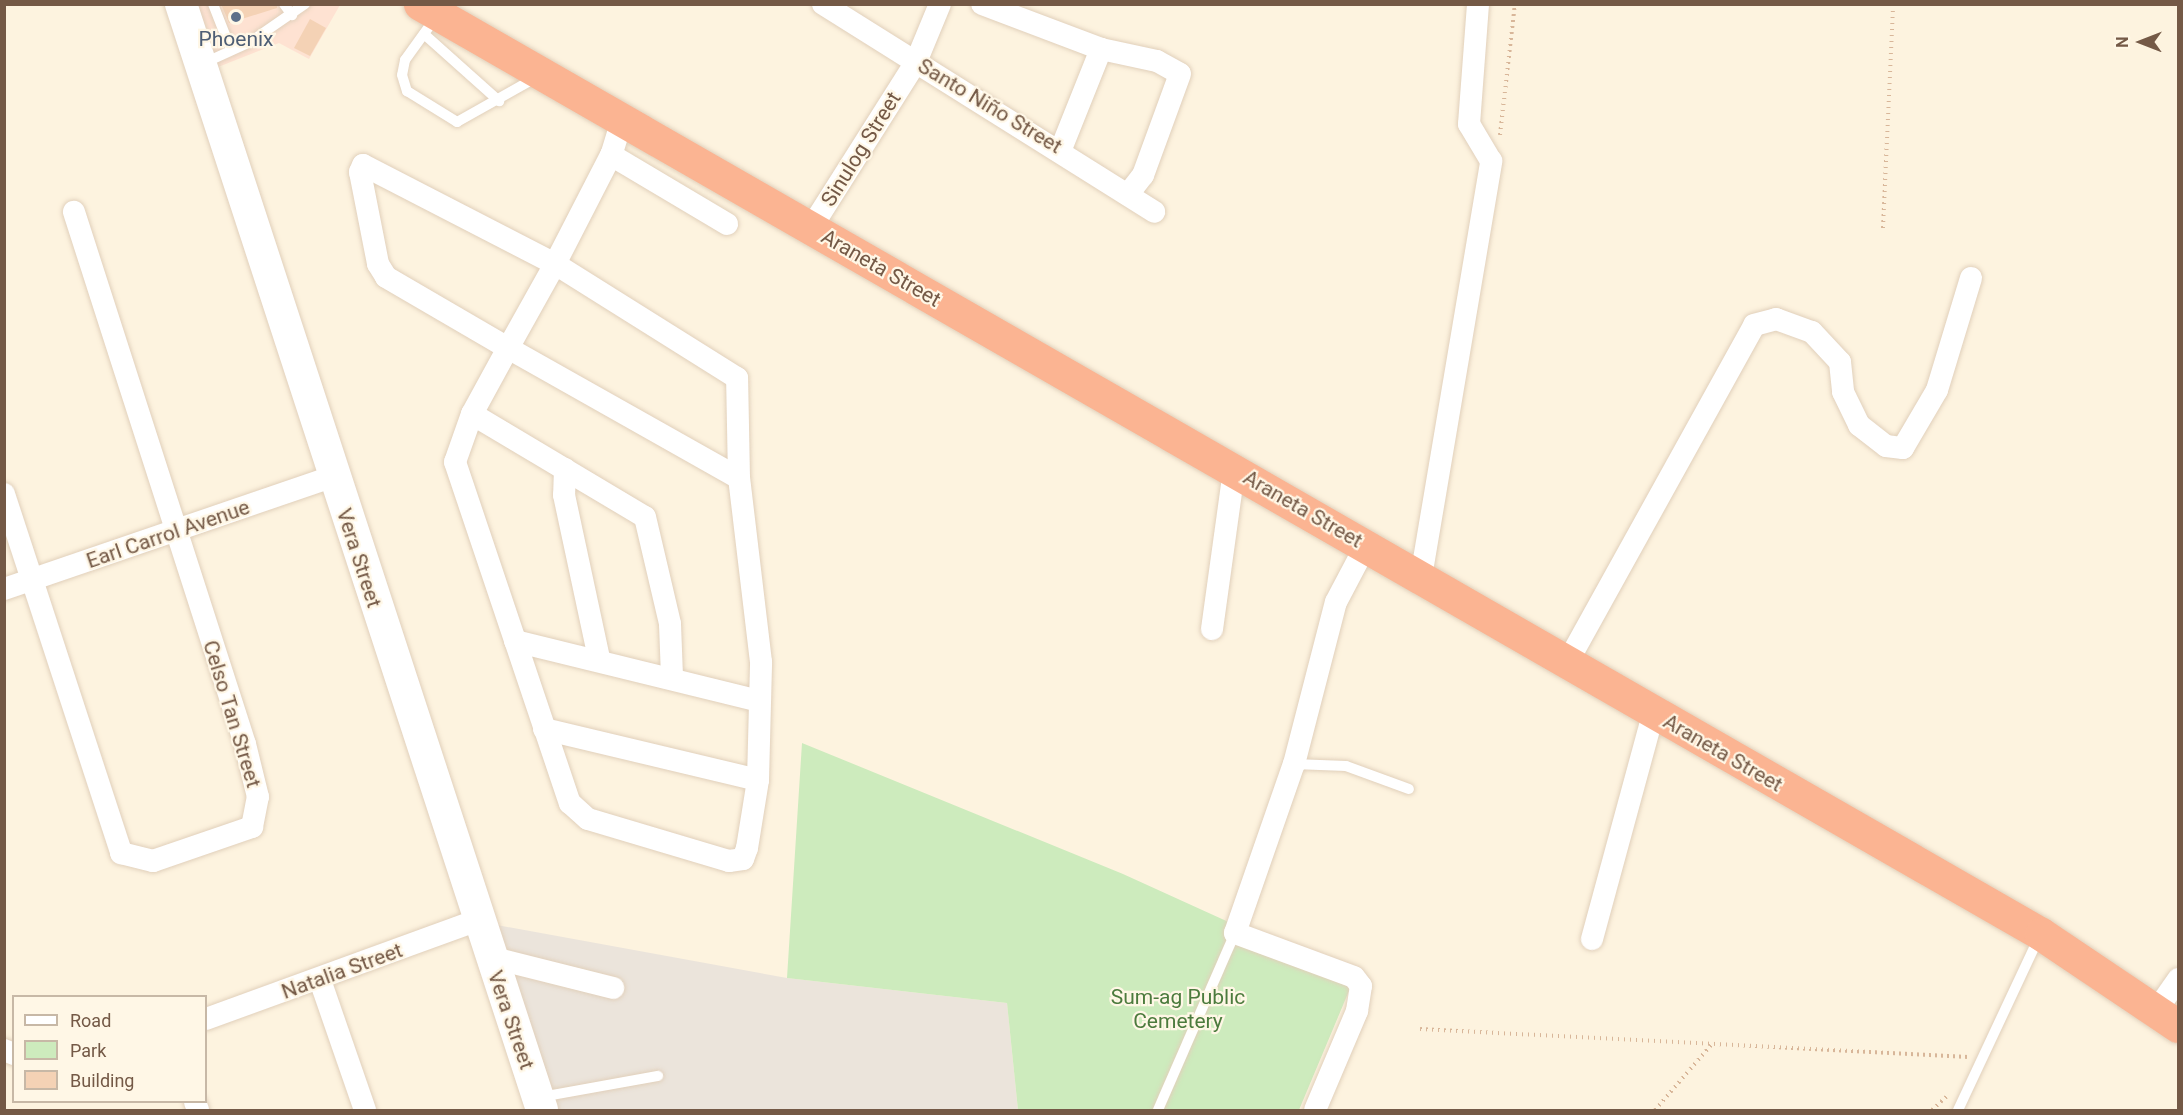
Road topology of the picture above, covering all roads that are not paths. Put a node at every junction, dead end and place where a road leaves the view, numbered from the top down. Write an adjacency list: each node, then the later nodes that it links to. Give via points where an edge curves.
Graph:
1 (181, 4): 14 (street, Vera Street)
2 (213, 4): 12 (lane)
3 (284, 4): 9 (lane)
4 (305, 4): 9 (lane)
5 (823, 4): 13 (street, Santo Niño Street)
6 (940, 4): 13 (street, Sinulog Street)
7 (1478, 4): 36 (street, via 1469,124 1491,161)
8 (987, 6): 11 (street)
9 (292, 15): 12 (lane)
10 (427, 18): 15 (highway, Araneta Street); 16 (lane); 16 (lane, via 405,60 402,75 407,91 457,122)
11 (1101, 49): 18 (street); 20 (street, via 1157,61 1180,74 1143,175)
12 (231, 50): 14 (lane)
13 (916, 62): 18 (street, Santo Niño Street); 24 (street, Sinulog Street)
14 (202, 64): 31 (street, Vera Street)
15 (542, 74): 16 (lane); 17 (highway, Araneta Street)
16 (499, 100)
17 (622, 120): 19 (street); 24 (highway, Araneta Street)
18 (1061, 149): 20 (street, Santo Niño Street)
19 (611, 155): 23 (street); 25 (street)
20 (1128, 194): 22 (street, Santo Niño Street)
21 (74, 212): 34 (street, Celso Tan Street)
22 (1154, 212)
23 (726, 224)
24 (812, 228): 30 (highway, Araneta Street)
25 (555, 264): 27 (street); 27 (street, via 363,165 360,172 381,271); 32 (street, via 733,373 739,385)
26 (1971, 278): 42 (street, via 1937,390 1903,448 1886,446 1859,425 1843,392 1840,362 1812,332 1776,319 1754,325)
27 (508, 348): 28 (street); 32 (street)
28 (472, 414): 29 (street); 40 (street, via 455,462)
29 (565, 469): 41 (street, via 564,495); 43 (street, via 645,517 670,624)
30 (1234, 470): 35 (highway, Araneta Street); 39 (street)
31 (332, 477): 34 (street, Earl Carrol Avenue); 50 (street, Vera Street)
32 (739, 478): 44 (street, via 759,622)
33 (4, 494): 37 (street, Celso Tan Street)
34 (174, 533): 37 (street, Earl Carrol Avenue); 37 (street, Celso Tan Street, via 244,744 258,812 252,827 153,861 121,853 111,834)
35 (1366, 545): 36 (highway, Araneta Street); 47 (street, via 1336,602)
36 (1421, 577): 42 (highway, Araneta Street)
37 (29, 581): 38 (street, Earl Carrol Avenue)
38 (4, 589)
39 (1212, 629)
40 (515, 640): 41 (street); 46 (street)
41 (599, 658): 43 (street)
42 (1567, 663): 45 (highway, Araneta Street)
43 (672, 676): 44 (street)
44 (759, 701): 48 (street)
45 (1653, 714): 52 (highway, Araneta Street); 53 (street)
46 (544, 729): 48 (street); 48 (street, via 578,813 729,861 742,859 747,848)
47 (1294, 764): 49 (lane, via 1346,766); 51 (street)
48 (758, 780)
49 (1409, 789)
50 (478, 921): 54 (street, Vera Street); 56 (street, Natalia Street)
51 (1235, 933): 63 (lane); 64 (street, via 1354,977 1361,986 1357,1011)
52 (2041, 934): 58 (highway, Araneta Street); 65 (lane, via 1987,1058)
53 (1592, 939)
54 (490, 957): 57 (street); 61 (street, Vera Street)
55 (2178, 979): 58 (street)
56 (320, 980): 59 (street, Natalia Street); 62 (street)
57 (613, 988)
58 (2167, 1018)
59 (207, 1019)
60 (658, 1076): 61 (lane)
61 (540, 1104)
62 (364, 1110)
63 (1158, 1110)
64 (1315, 1110)
65 (1958, 1110)

